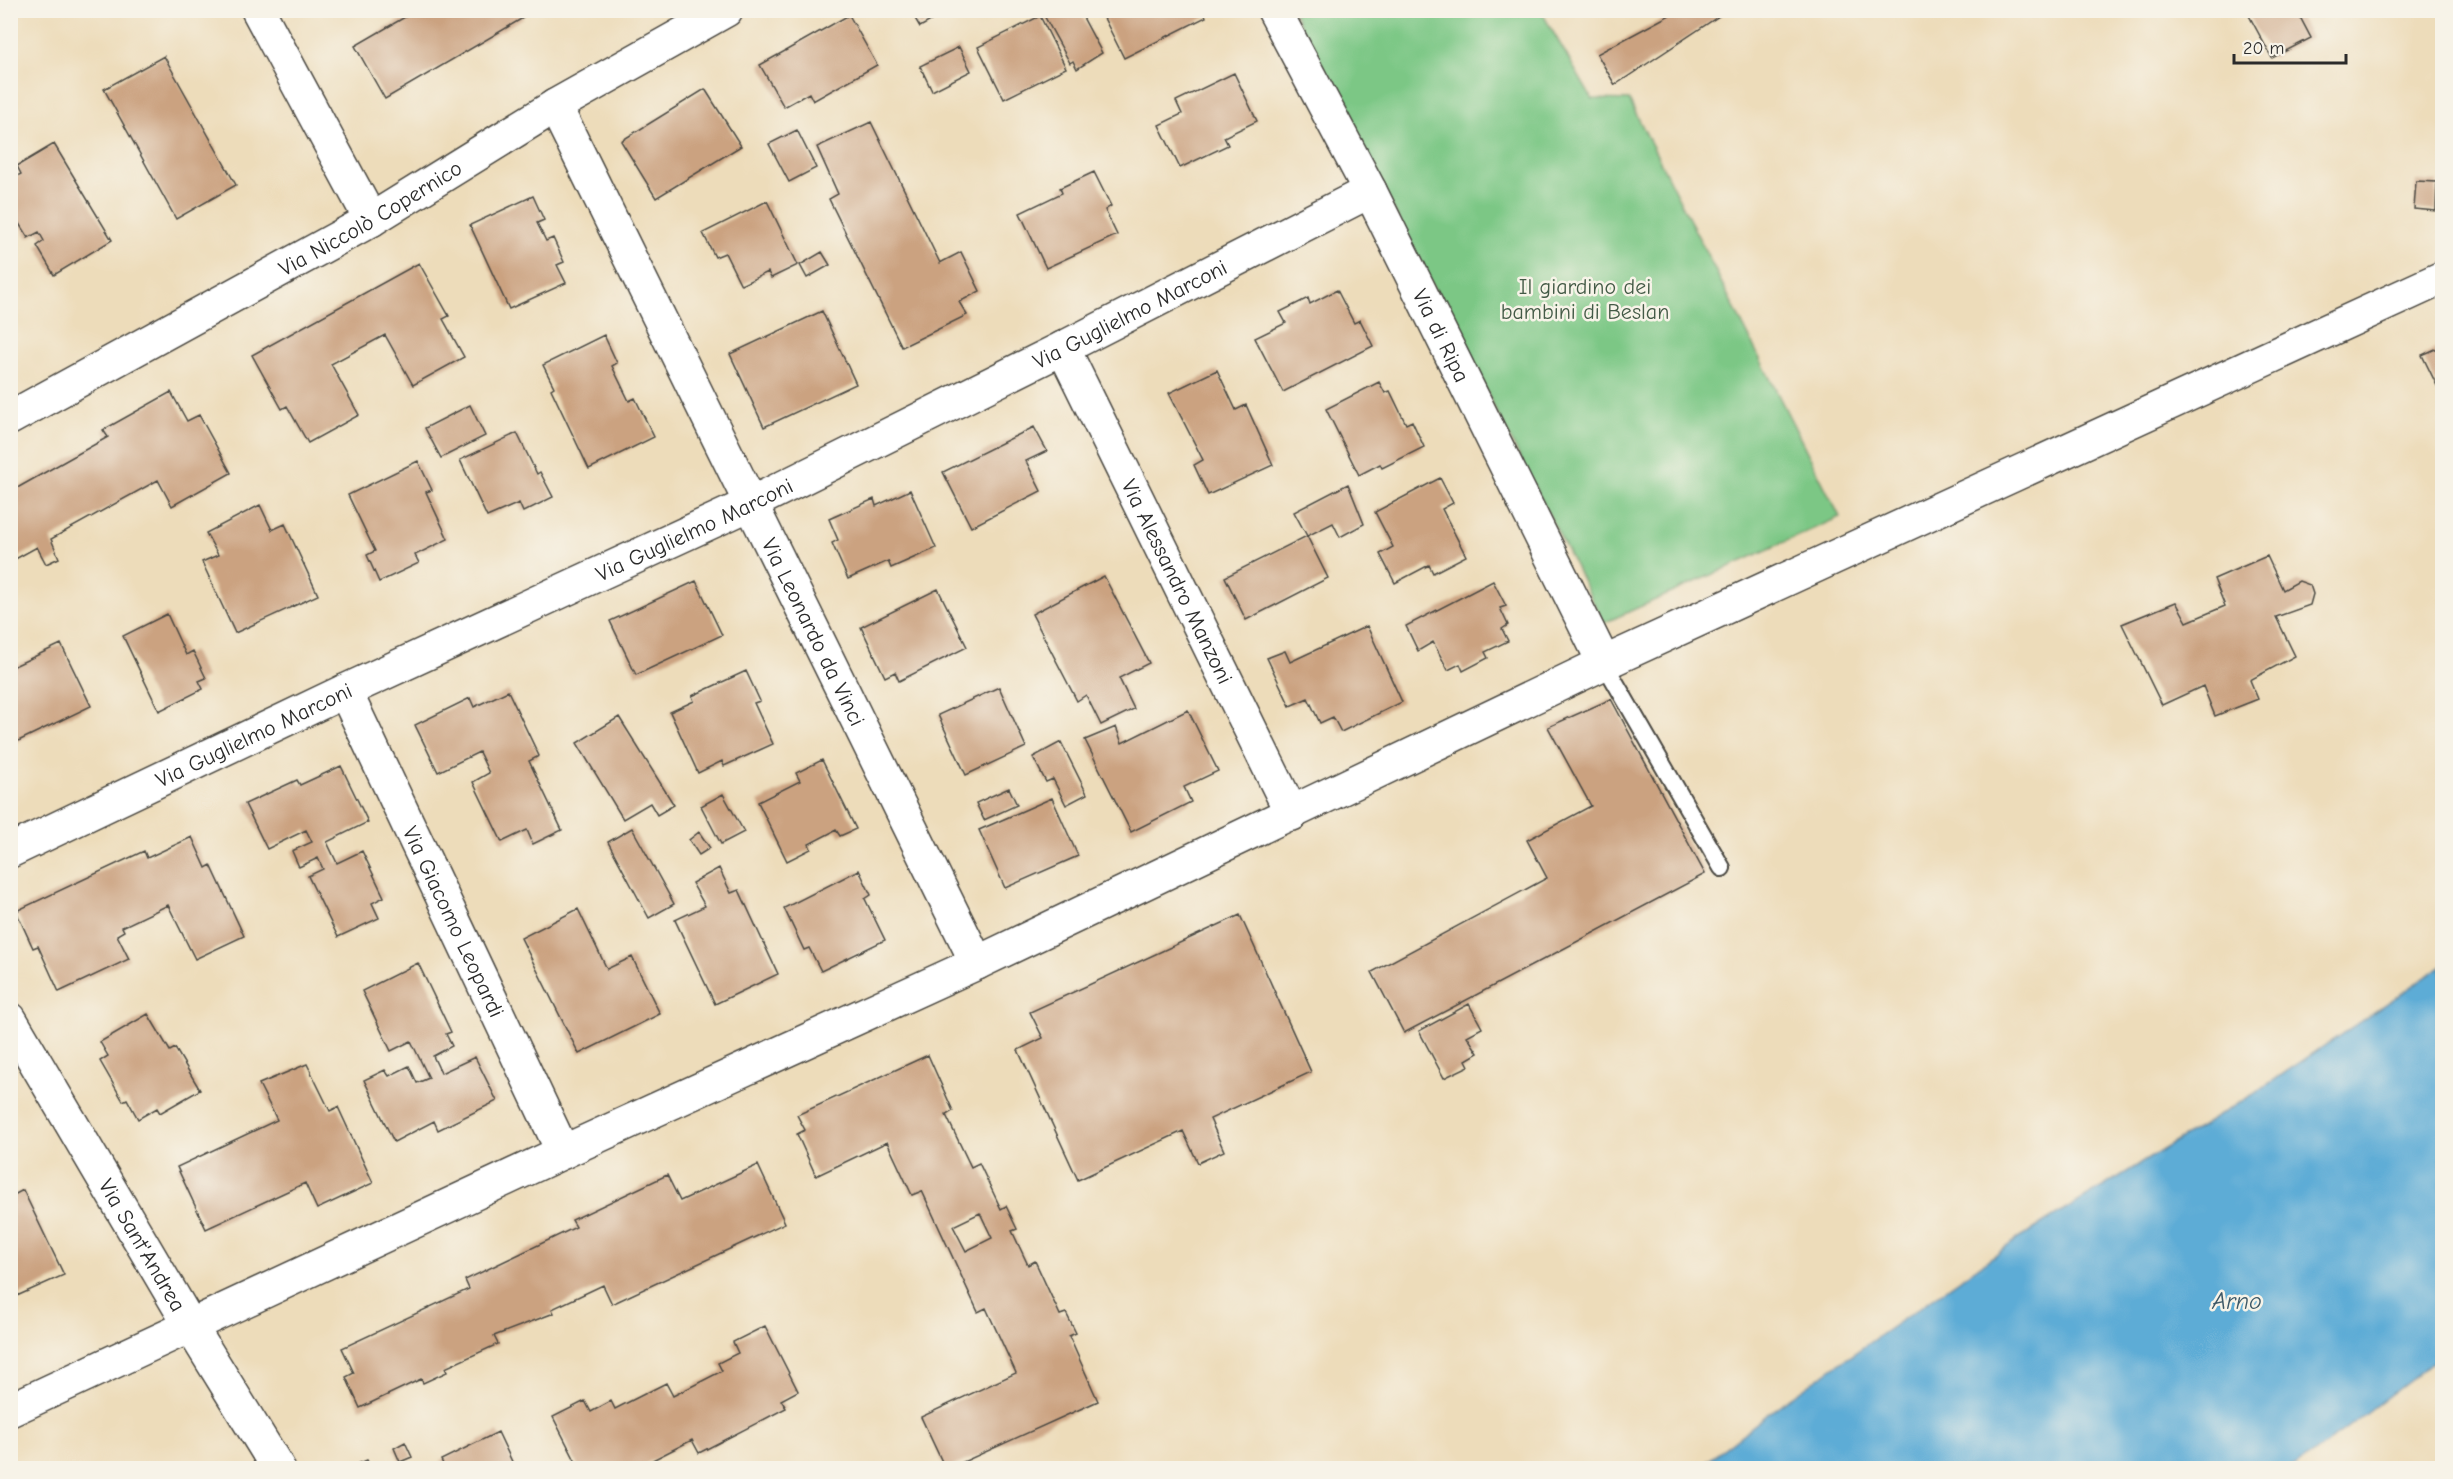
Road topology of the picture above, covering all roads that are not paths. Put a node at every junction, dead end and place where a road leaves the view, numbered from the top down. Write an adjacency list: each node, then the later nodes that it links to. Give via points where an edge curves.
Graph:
1 (258, 10): 6 (street)
2 (726, 10): 4 (street, Via Niccolò Copernico)
3 (1274, 10): 5 (street, Via di Ripa)
4 (555, 106): 6 (street, Via Niccolò Copernico); 10 (street, Via Leonardo da Vinci)
5 (1370, 190): 8 (street, Via Guglielmo Marconi); 11 (street, Via di Ripa)
6 (371, 220): 9 (street, Via Niccolò Copernico)
7 (2442, 278): 11 (street)
8 (1064, 348): 10 (street, Via Guglielmo Marconi); 13 (street, Via Alessandro Manzoni)
9 (10, 418)
10 (750, 504): 12 (street, Via Guglielmo Marconi); 16 (street, Via Leonardo da Vinci)
11 (1604, 663): 13 (street); 15 (lane)
12 (345, 691): 14 (street, Via Guglielmo Marconi); 18 (street, Via Giacomo Leopardi)
13 (1292, 814): 16 (street)
14 (10, 851)
15 (1722, 868)
16 (978, 963): 18 (street)
17 (10, 1019): 19 (street, Via Sant'Andrea)
18 (564, 1152): 19 (street)
19 (191, 1326): 20 (street); 21 (street, Via Sant'Andrea)
20 (10, 1410)
21 (278, 1468)

